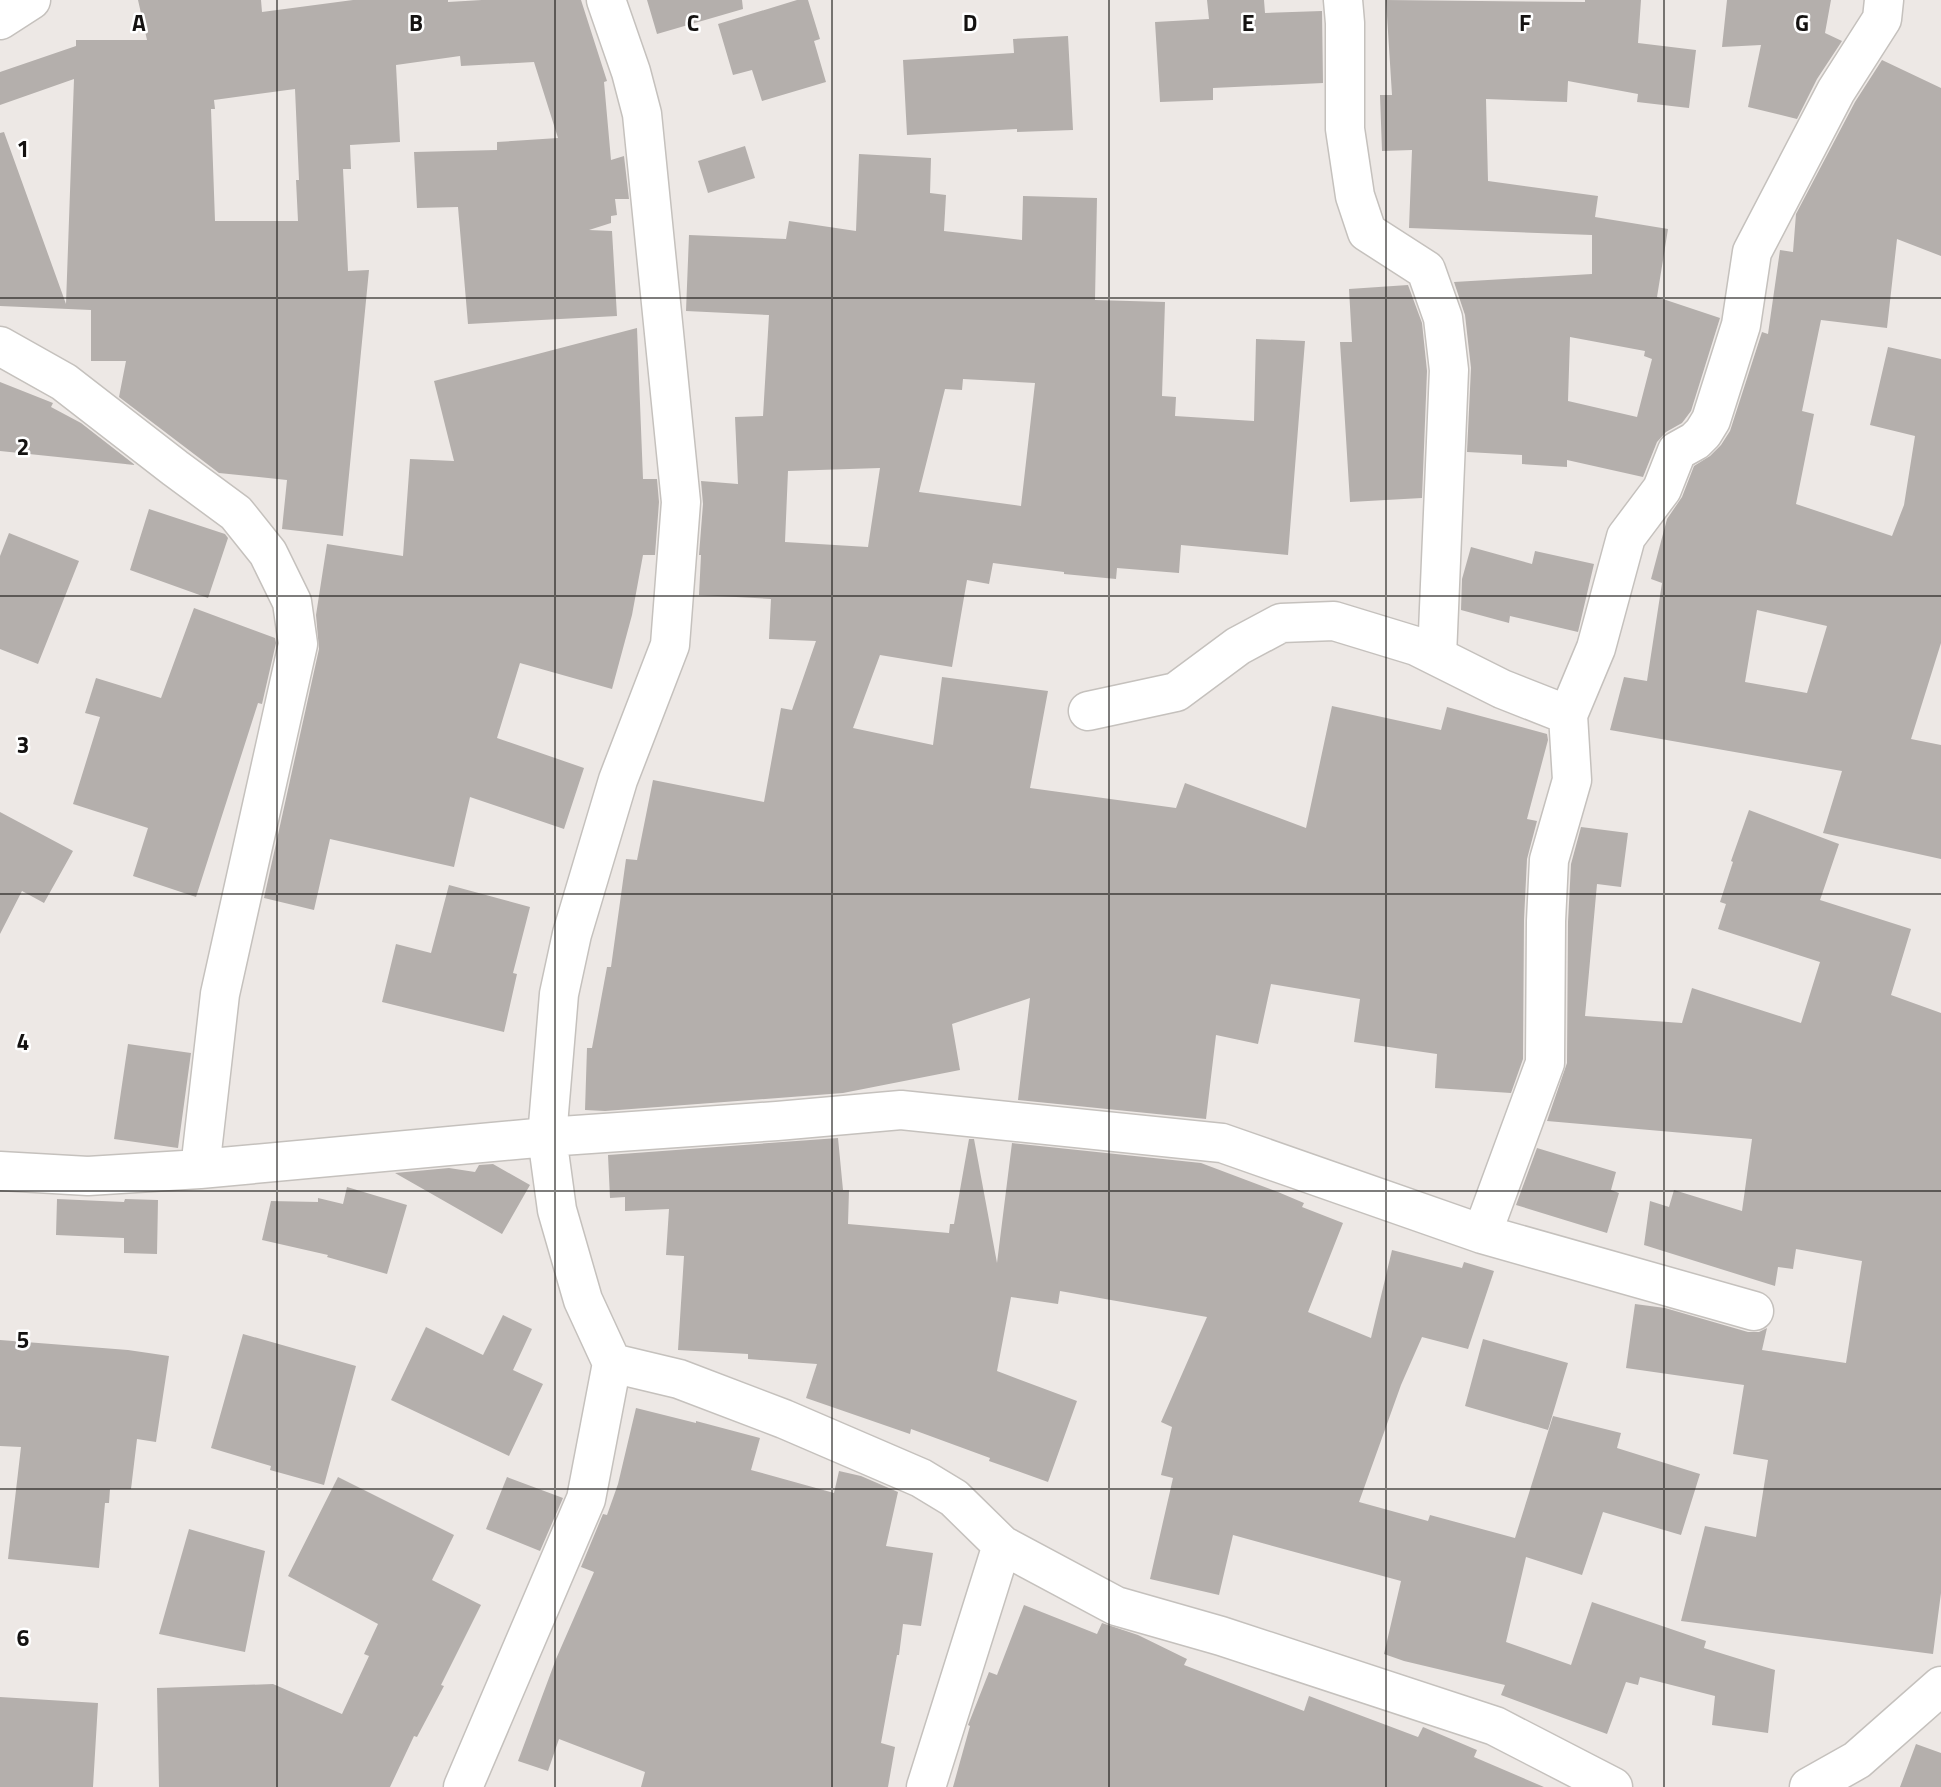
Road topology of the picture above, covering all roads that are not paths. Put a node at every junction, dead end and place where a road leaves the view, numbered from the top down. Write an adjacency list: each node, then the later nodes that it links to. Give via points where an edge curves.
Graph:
1 (31, 0): 5 (street)
2 (606, 0): 10 (street, via 642,114 681,502 670,645 618,780 572,934 559,994)
3 (1343, 0): 7 (street, via 1345,129 1355,196 1367,232 1426,270 1443,318 1449,370)
4 (1884, 0): 9 (street, via 1882,19 1836,91 1752,253 1741,325 1711,420 1695,441 1677,451 1661,489 1626,537 1596,648)
5 (0, 20)
6 (0, 346): 11 (street, via 64,382 236,513 268,553 292,602 298,644 220,994)
7 (1437, 656): 8 (street, via 1334,621 1281,623 1238,646 1176,692); 9 (street)
8 (1088, 711)
9 (1568, 715): 13 (street, via 1572,780 1549,860 1545,1063)
10 (547, 1137): 11 (street); 13 (street, via 901,1110 1222,1143); 15 (street, via 557,1210 583,1300)
11 (200, 1169): 12 (street, via 88,1175)
12 (0, 1171)
13 (1482, 1234): 14 (street)
14 (1754, 1311)
15 (612, 1363): 16 (street, via 679,1379 921,1478 954,1498); 18 (street, via 586,1499)
16 (1002, 1545): 19 (street); 20 (street, via 1116,1606 1495,1726)
17 (1941, 1686): 21 (street, via 1857,1760)
18 (463, 1787)
19 (926, 1787)
20 (1613, 1787)
21 (1809, 1787)

